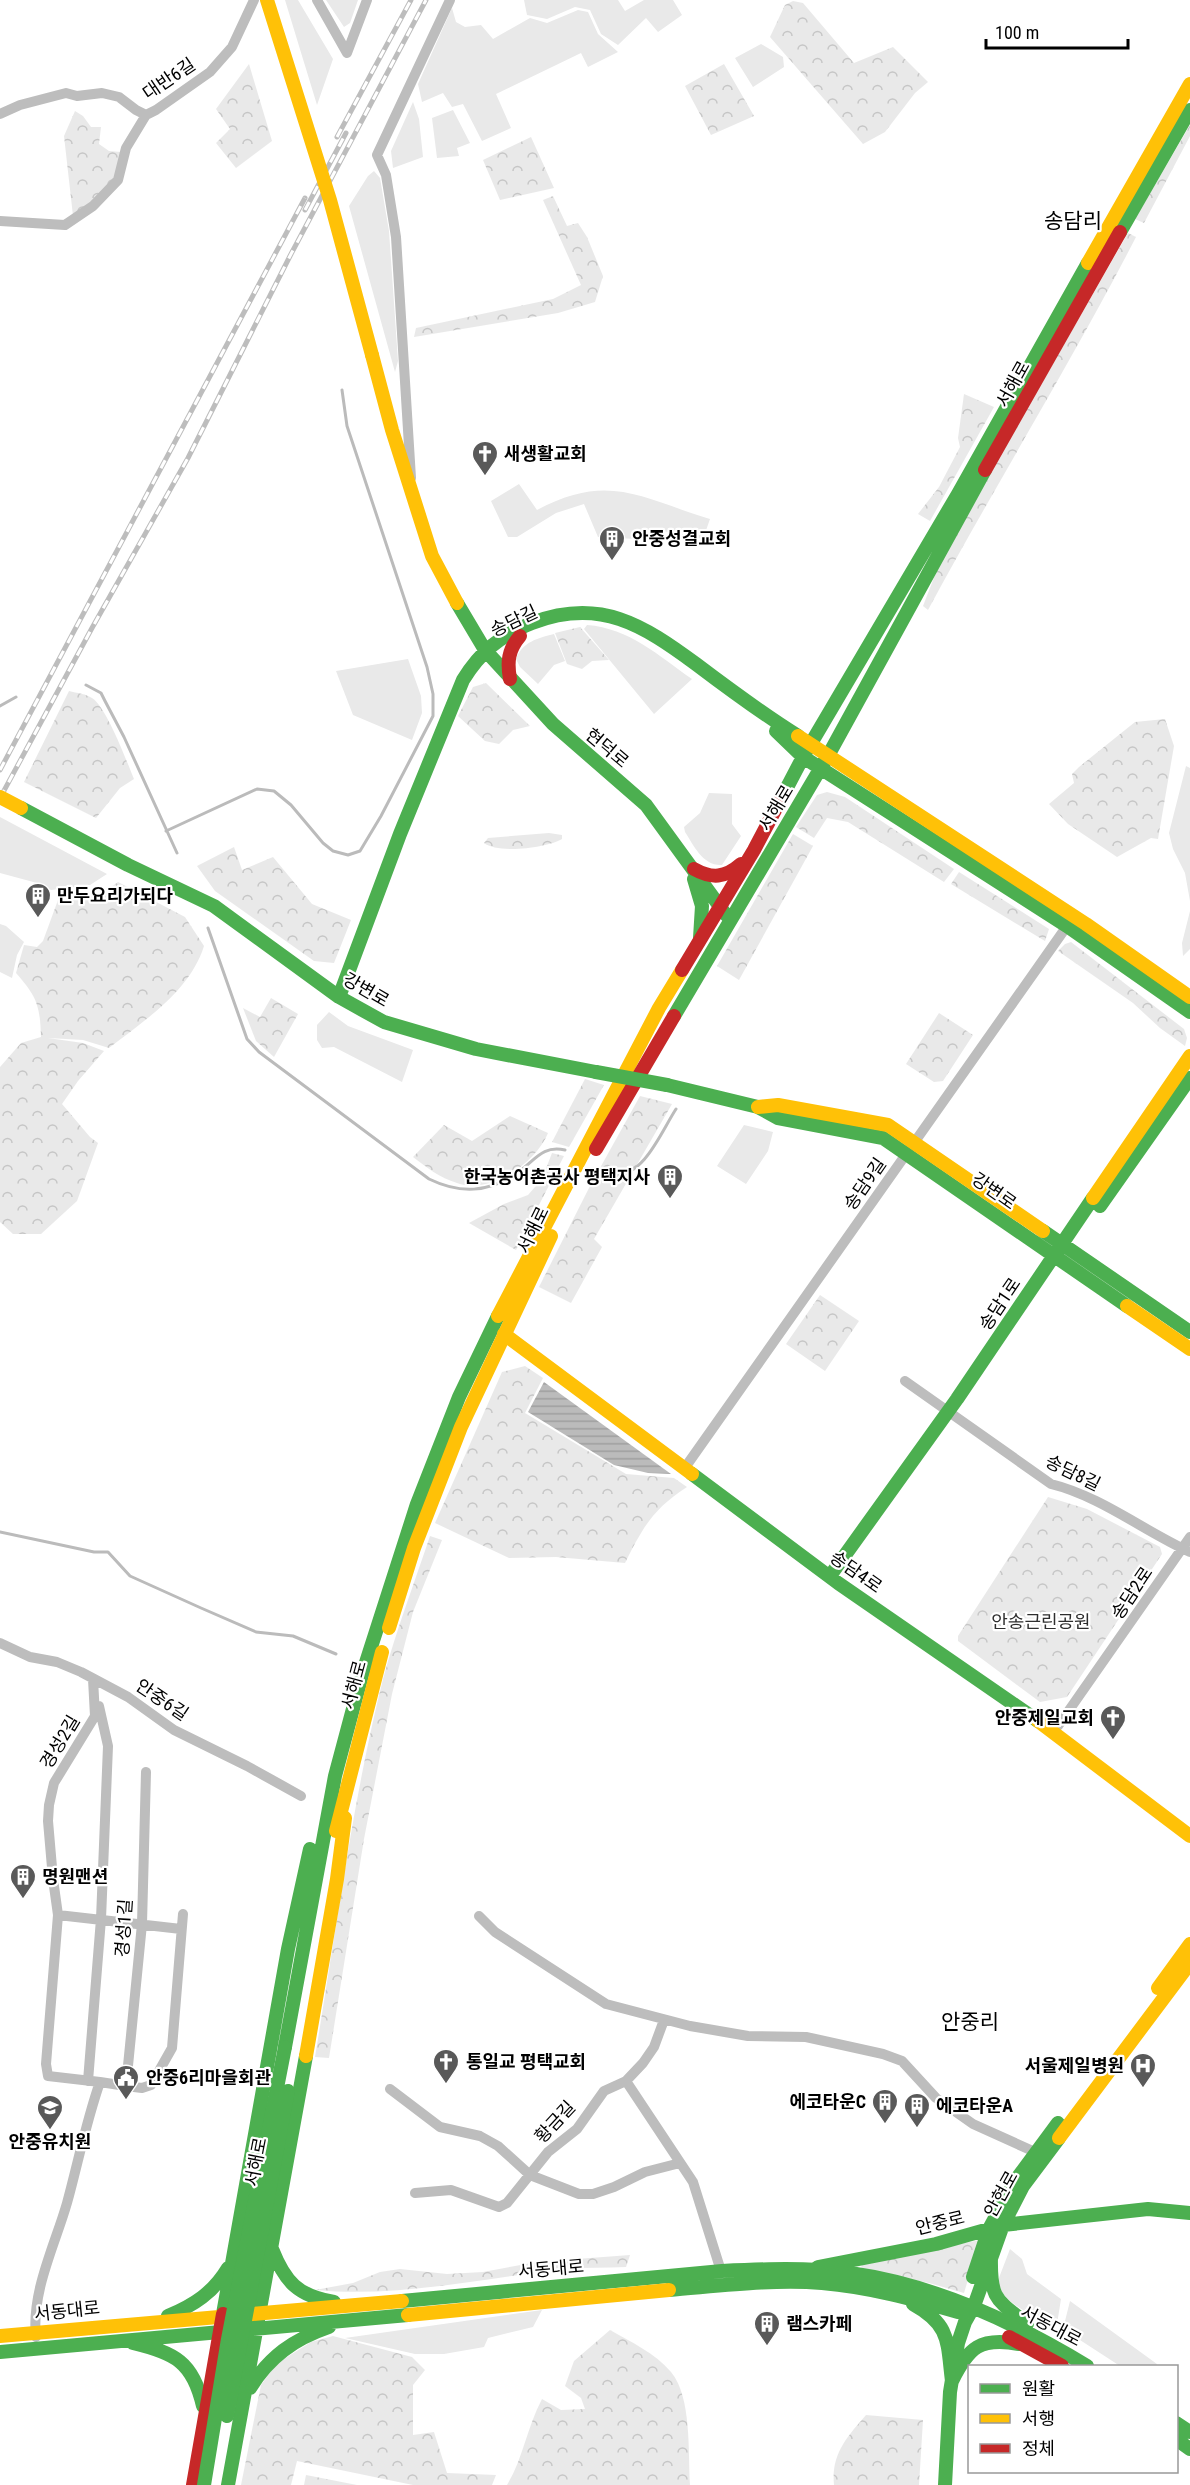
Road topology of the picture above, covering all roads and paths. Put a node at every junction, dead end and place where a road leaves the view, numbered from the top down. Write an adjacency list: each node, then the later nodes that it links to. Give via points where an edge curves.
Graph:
1 (254, 0): 9 (street, 대반6길, via 232,47 210,72 165,106)
2 (267, 0): 11 (main road, 현덕로, bridge, via 330,200)
3 (318, 0): 4 (street, via 347,53)
4 (367, 0)
5 (450, 0): 11 (street, via 377,155 386,176 396,237)
6 (1190, 84): 15 (main road, 서해로)
7 (1190, 111): 16 (main road, 서해로)
8 (0, 114): 9 (street, 대반6길, via 66,93 102,93 119,97)
9 (146, 115): 10 (street, via 126,148 118,180 93,206 65,225)
10 (0, 221)
11 (412, 494): 13 (main road, 현덕로, via 432,556)
12 (520, 636): 13 (main road, 송담길); 14 (main road, via 507,655); 17 (main road, 송담길, via 564,619 615,620 638,630 737,700)
13 (484, 655): 14 (main road, 현덕로); 15 (main road, via 527,626 552,616 585,613 619,618 665,642); 21 (main road, 현덕로, via 639,810); 26 (main road, via 463,680)
14 (510, 679): 21 (main road, 현덕로, via 585,754 638,797 659,820)
15 (812, 743): 16 (main road); 17 (main road, 서해로)
16 (828, 754): 18 (main road, 서해로); 27 (main road)
17 (803, 757): 18 (main road); 20 (main road, 서해로)
18 (820, 768): 23 (main road, 서해로); 24 (main road)
19 (0, 797): 26 (main road, 강변로, bridge, via 214,906)
20 (754, 850): 21 (main road, via 723,877); 22 (main road, 서해로)
21 (694, 874): 22 (main road, 현덕로); 25 (main road, via 702,906)
22 (718, 910): 23 (main road, 현덕로); 25 (main road, 서해로)
23 (728, 923): 33 (main road, 서해로, via 577,1182)
24 (1067, 926): 28 (main road); 31 (street, 송담9길)
25 (699, 942): 48 (main road, 서해로, via 569,1176 459,1397 401,1550)
26 (339, 997): 31 (main road, 강변로, bridge, via 384,1022 430,1037 758,1107 778,1105 888,1125)
27 (1190, 997)
28 (1190, 1012)
29 (1190, 1056): 32 (main road, 송담1로)
30 (1190, 1078): 32 (main road, 송담1로)
31 (911, 1147): 32 (main road, 강변로); 38 (street, 송담9길)
32 (1062, 1252): 34 (main road, 강변로); 35 (main road, 강변로); 37 (main road, 송담1로)
33 (506, 1329): 38 (main road, 송담4로); 46 (main road, 서해로, via 461,1427 418,1537)
34 (1190, 1332)
35 (1190, 1349)
36 (905, 1381): 37 (street)
37 (952, 1414): 40 (street, 송담8길, via 1051,1484 1121,1514); 41 (main road, 송담1로)
38 (687, 1465): 41 (main road, 송담4로)
39 (1190, 1537): 40 (street, 송담2로)
40 (1186, 1550): 44 (street, 송담2로)
41 (837, 1576): 44 (main road, 송담4로); 45 (main road, 송담4로)
42 (0, 1643): 43 (street, 안중6길)
43 (93, 1679): 49 (street, 안중6길, via 128,1697 174,1730); 53 (street, 경성2길, via 95,1716 54,1783 50,1805 48,1821); 55 (street, 경성2길, via 108,1746)
44 (1058, 1726): 45 (main road); 50 (main road, 송담4로)
45 (1067, 1741): 51 (main road, 송담4로)
46 (354, 1755): 61 (main road, 서해로); 73 (main road, via 337,1879)
47 (146, 1772): 56 (street, 경성1길)
48 (335, 1776): 61 (main road, 서해로); 74 (main road, via 311,1843 288,1949)
49 (301, 1796)
50 (1190, 1825)
51 (1190, 1836)
52 (183, 1914): 57 (street)
53 (58, 1915): 55 (street); 63 (street, 경성2길, via 48,2076)
54 (479, 1916): 60 (street, via 495,1932 606,2004)
55 (101, 1919): 56 (street); 63 (street, 경성2길)
56 (142, 1924): 57 (street); 64 (street, 경성1길)
57 (181, 1929): 64 (street, via 172,2048 152,2085)
58 (1190, 1944): 66 (main road, 안현로)
59 (1190, 1963): 71 (main road, 안현로, via 1023,2186)
60 (664, 2020): 62 (street, 황금길, via 654,2047); 66 (street, via 748,2036 806,2037 883,2054 902,2061 936,2098 973,2124)
61 (290, 2047): 99 (main road, 서해로, bridge, via 228,2339); 100 (main road, 서해로, bridge)
62 (626, 2081): 67 (street); 68 (street, 황금길, via 604,2091 577,2129 548,2152)
63 (94, 2082): 64 (street); 86 (street, via 75,2174 40,2291)
64 (126, 2086)
65 (390, 2089): 68 (street, via 440,2127 480,2136 498,2146)
66 (1035, 2152): 72 (main road, 안현로)
67 (680, 2163): 68 (street, via 645,2172 594,2194 579,2194); 77 (street, via 693,2182)
68 (530, 2175): 69 (street, 황금길, via 499,2207 452,2190)
69 (415, 2193)
70 (1190, 2213): 71 (main road, 안중로, via 1148,2209)
71 (1003, 2225): 72 (main road, 안중로); 75 (main road, 안현로)
72 (989, 2229): 76 (main road, 안중로, via 936,2244); 80 (main road, 안현로)
73 (272, 2248): 79 (main road, via 279,2268 300,2292 330,2301); 83 (main road)
74 (234, 2257): 81 (main road); 84 (main road, via 223,2278 206,2297)
75 (991, 2257): 80 (main road, 안현로); 89 (main road, via 993,2296)
76 (807, 2269): 77 (main road, 서동대로); 80 (main road, 서동대로, via 886,2279 926,2289)
77 (721, 2271): 79 (main road, 서동대로)
78 (898, 2295): 80 (main road, 서동대로); 82 (main road, 서동대로, via 821,2283 761,2283); 95 (main road, via 934,2318 940,2327 947,2342)
79 (365, 2304): 83 (main road, 서동대로)
80 (968, 2308): 89 (main road, 서동대로); 90 (main road, 서동대로); 95 (main road, 안현로)
81 (224, 2316): 83 (main road, 서동대로); 84 (main road, 서동대로); 85 (main road)
82 (359, 2318): 83 (main road, 서동대로); 96 (main road, via 288,2345 268,2360)
83 (259, 2321): 85 (main road, 서동대로); 96 (main road)
84 (153, 2322): 86 (main road, 서동대로)
85 (222, 2331): 88 (main road, 서동대로); 97 (main road)
86 (35, 2332): 87 (main road, 서동대로); 91 (street)
87 (0, 2336)
88 (121, 2340): 91 (main road, 서동대로); 97 (main road, via 169,2353 186,2365 199,2384)
89 (1047, 2343): 94 (main road, 서동대로)
90 (1027, 2346): 93 (main road, 서동대로); 95 (main road, via 998,2340 979,2343 968,2352)
91 (37, 2349): 92 (main road, 서동대로)
92 (0, 2352)
93 (1059, 2365)
94 (1084, 2365)
95 (952, 2381): 102 (main road, 안현로)
96 (244, 2399): 101 (main road)
97 (205, 2418): 98 (main road)
98 (193, 2485)
99 (204, 2485)
100 (214, 2485)
101 (228, 2485)
102 (945, 2485)

